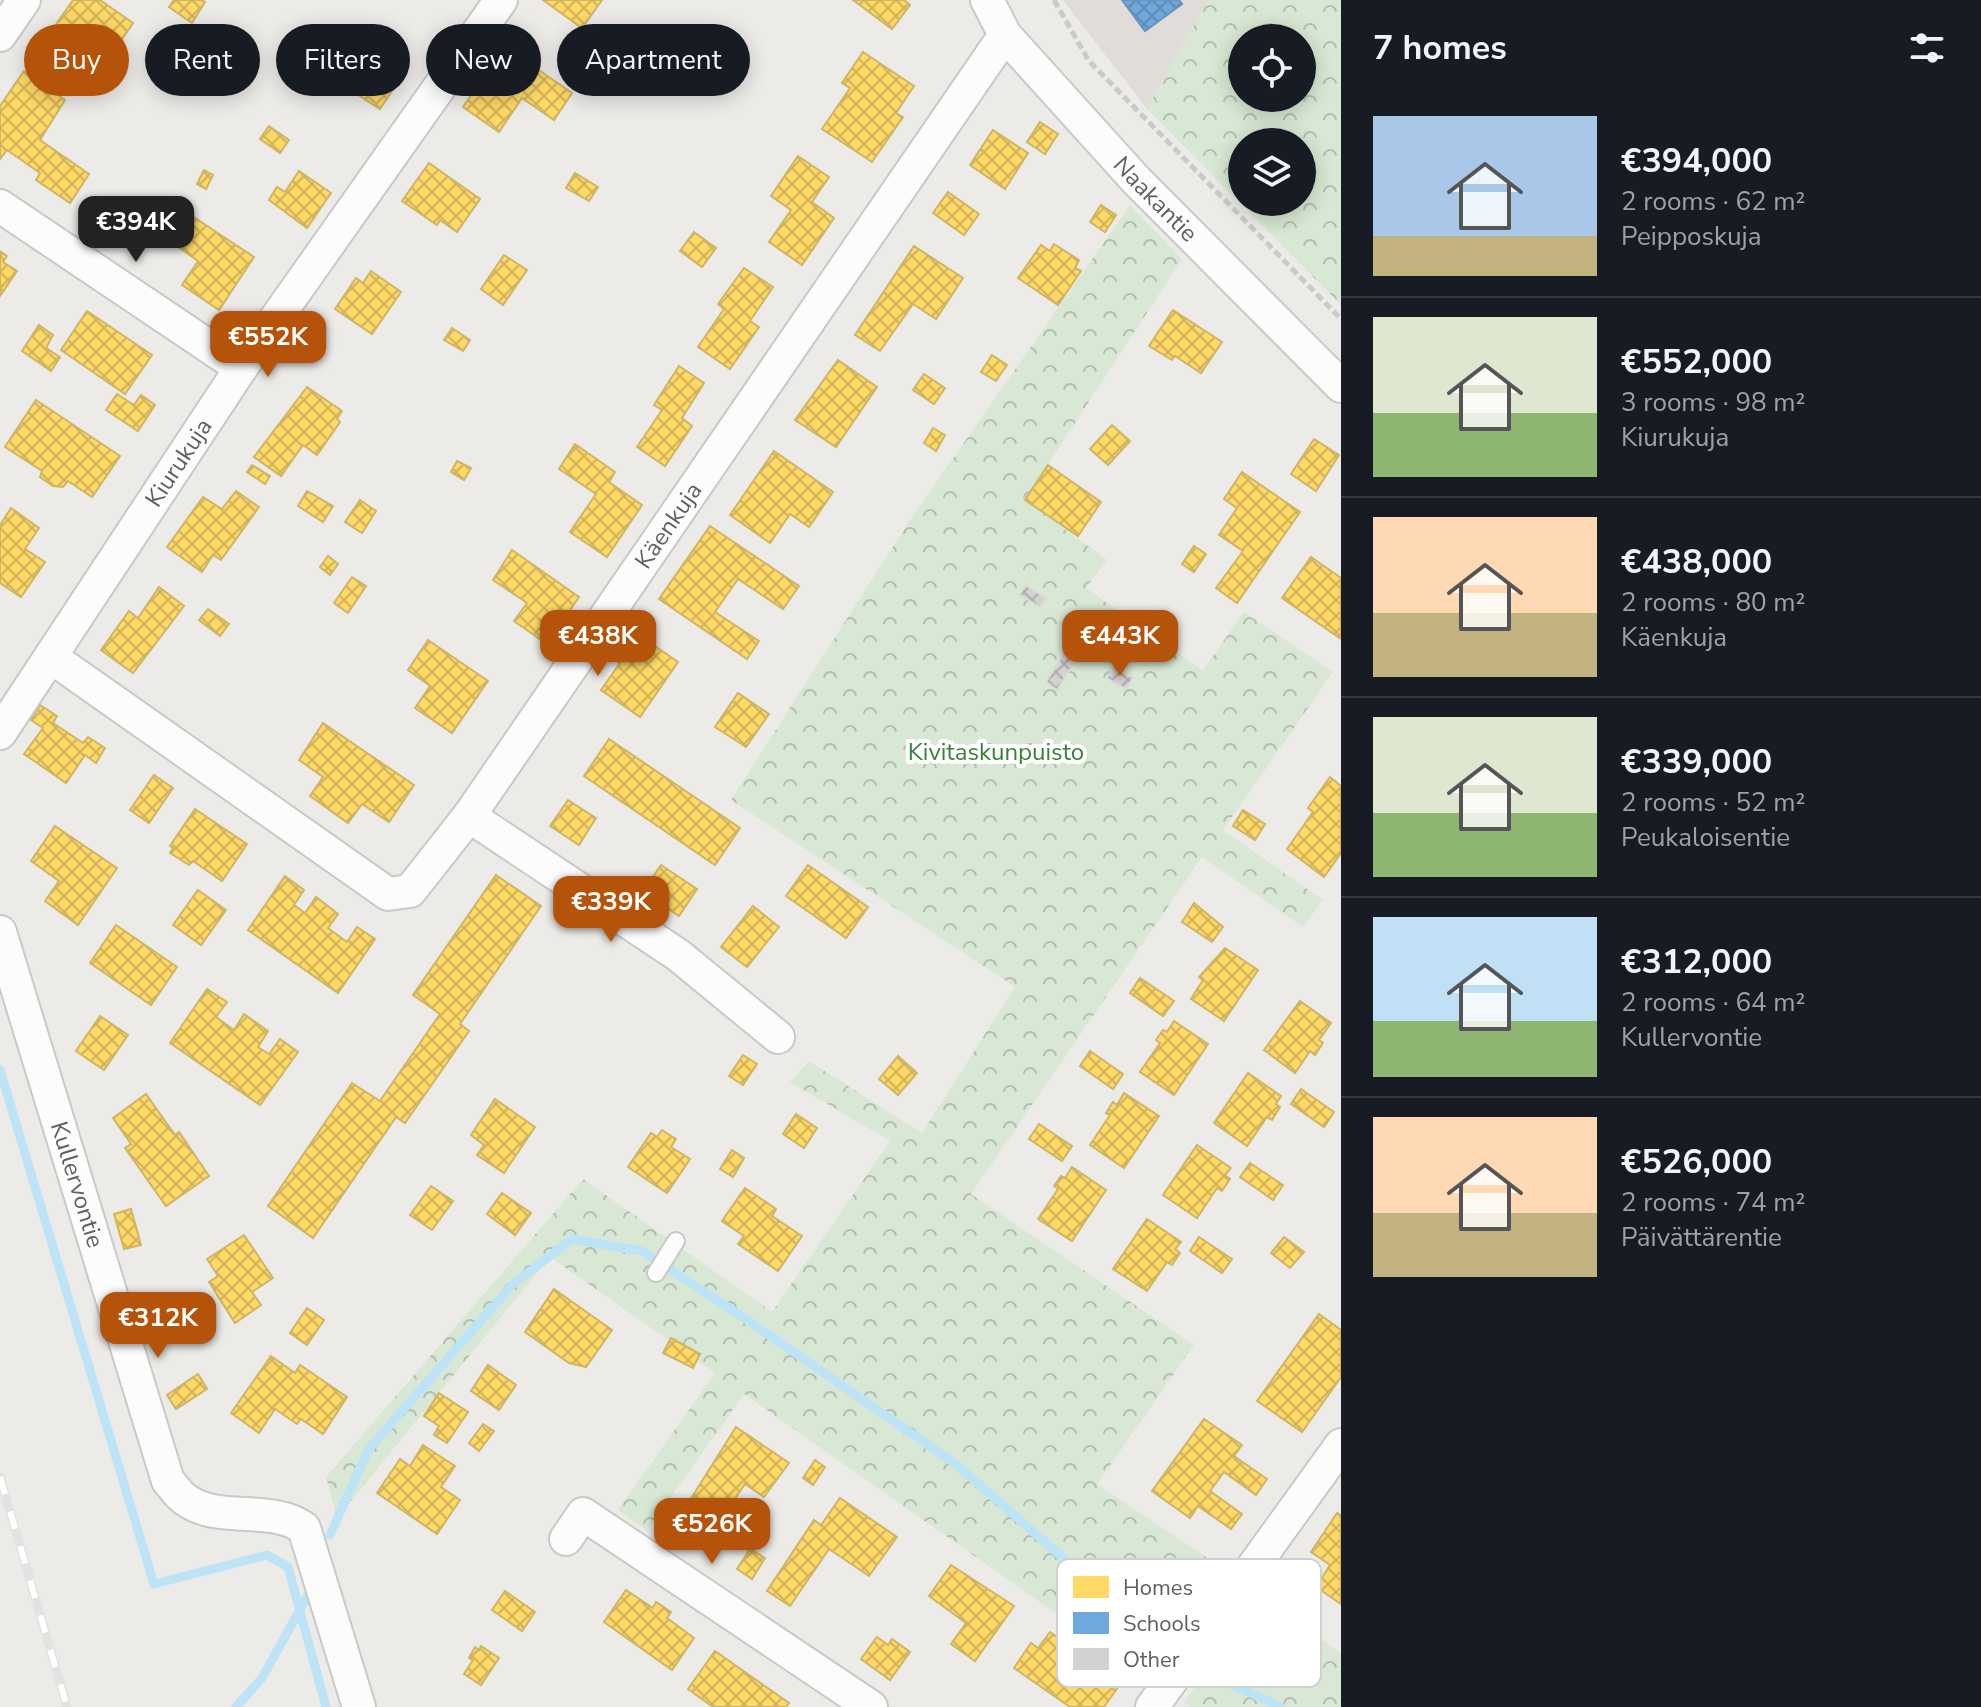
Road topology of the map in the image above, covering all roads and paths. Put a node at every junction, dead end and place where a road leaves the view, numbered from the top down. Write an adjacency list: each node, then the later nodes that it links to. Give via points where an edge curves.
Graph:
1 (24, 0): 5 (street)
2 (501, 0): 9 (street, Kiurukuja)
3 (987, 0): 6 (street, Naakantie)
4 (1054, 0): 8 (path, via 1089,61)
5 (0, 35)
6 (1005, 35): 10 (street, Naakantie, via 1136,180); 13 (street, Käenkuja)
7 (0, 206): 9 (street)
8 (1341, 319)
9 (241, 368): 11 (street, Kiurukuja)
10 (1341, 386)
11 (51, 657): 12 (street, Kiurukuja); 13 (street, Käenkuja, via 388,894 410,891)
12 (0, 733)
13 (469, 816): 15 (street, via 678,955)
14 (0, 932): 22 (street, Kullervontie, via 168,1481 187,1501 208,1509 290,1518 304,1528)
15 (778, 1037)
16 (676, 1241): 17 (lane)
17 (656, 1273)
18 (1341, 1445): 20 (street)
19 (566, 1539): 23 (street, via 583,1514)
20 (1259, 1559)
21 (1166, 1687): 24 (street)
22 (359, 1707)
23 (871, 1707)
24 (1152, 1707)

